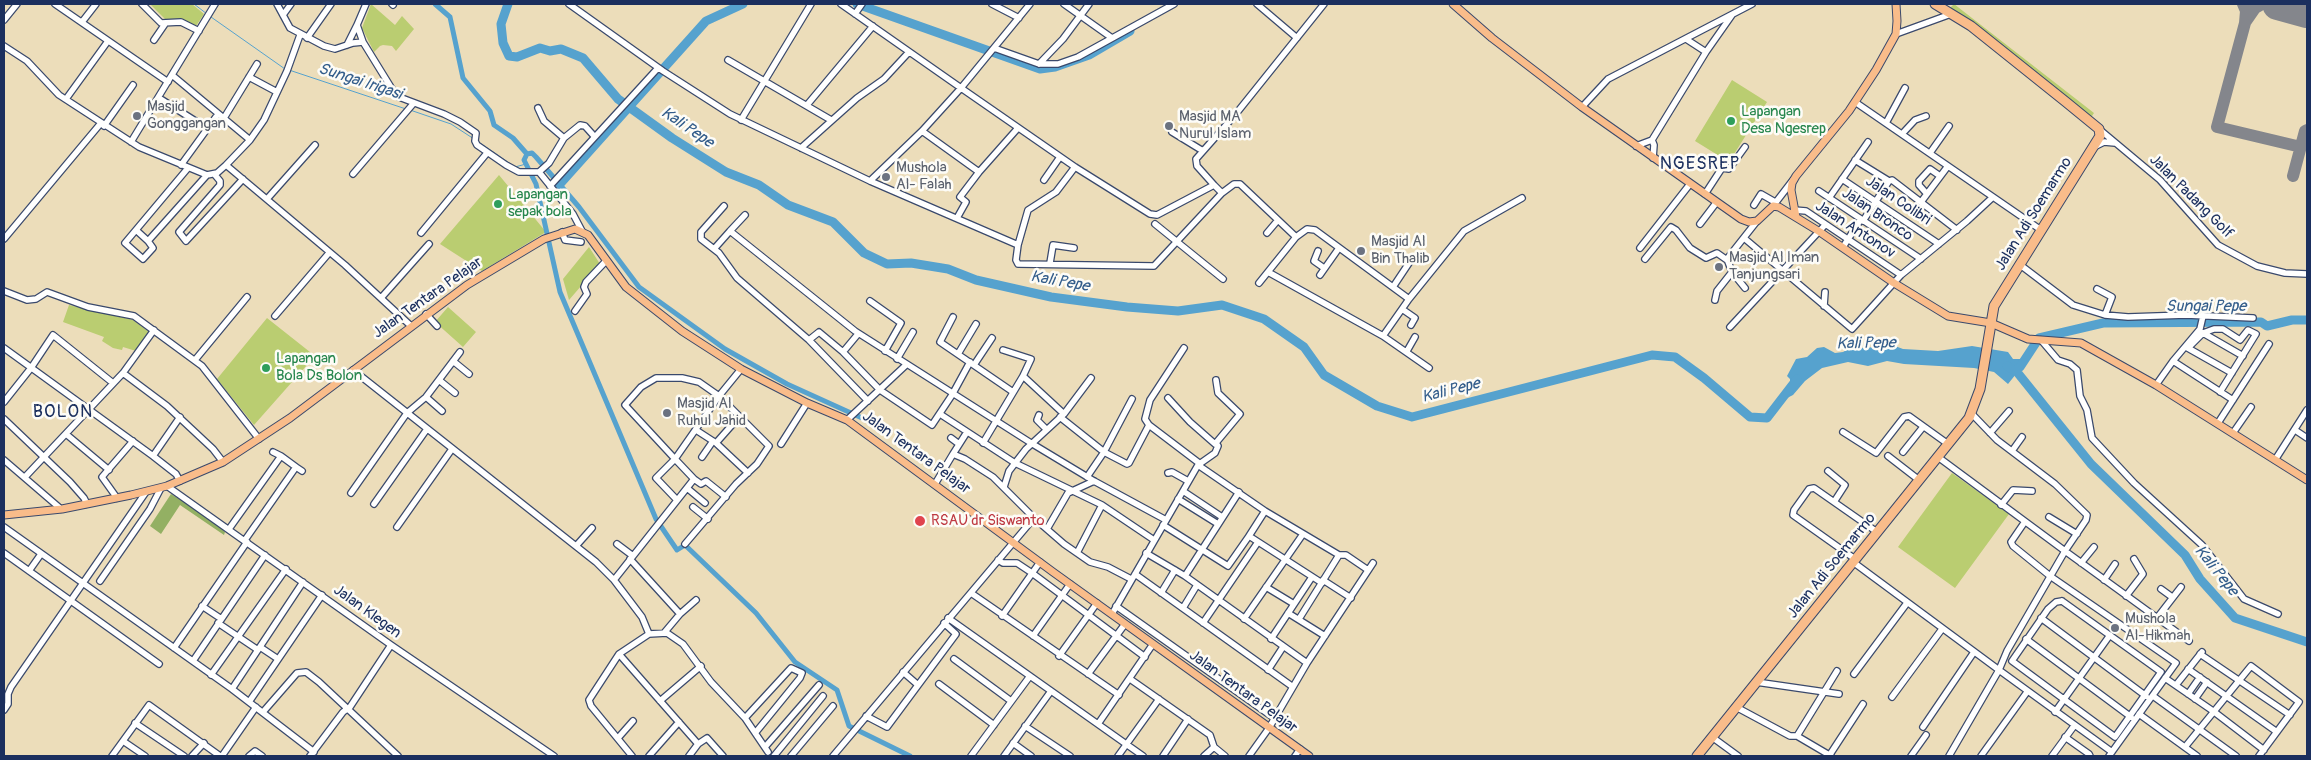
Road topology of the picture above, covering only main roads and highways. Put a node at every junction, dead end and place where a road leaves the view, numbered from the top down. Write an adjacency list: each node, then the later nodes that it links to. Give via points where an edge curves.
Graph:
1 (1453, 4): 6 (main road, via 1582,107 1746,221 1757,221 1774,204)
2 (1896, 4): 6 (main road, via 1896,34 1888,48 1855,102 1796,176 1791,190)
3 (1935, 4): 4 (highway, via 1971,26)
4 (2084, 116): 5 (highway, Jalan Adi Soemarmo, via 2092,129); 5 (highway, Jalan Adi Soemarmo, via 2102,134)
5 (2092, 149): 7 (highway, Jalan Adi Soemarmo, via 1994,306)
6 (1795, 213): 7 (main road, via 1894,283 1948,316)
7 (1991, 323): 8 (main road, via 2028,339 2081,343 2156,385); 11 (highway, Jalan Adi Soemarmo, via 1980,389 1972,414)
8 (2307, 480)
9 (4, 515): 10 (main road, Jalan Tentara Pelajar, via 61,510 146,492 223,462 259,439 467,285 544,239 573,229 588,235 626,287 642,302 741,369 807,403 851,416 1040,562)
10 (1309, 756)
11 (1697, 756)

